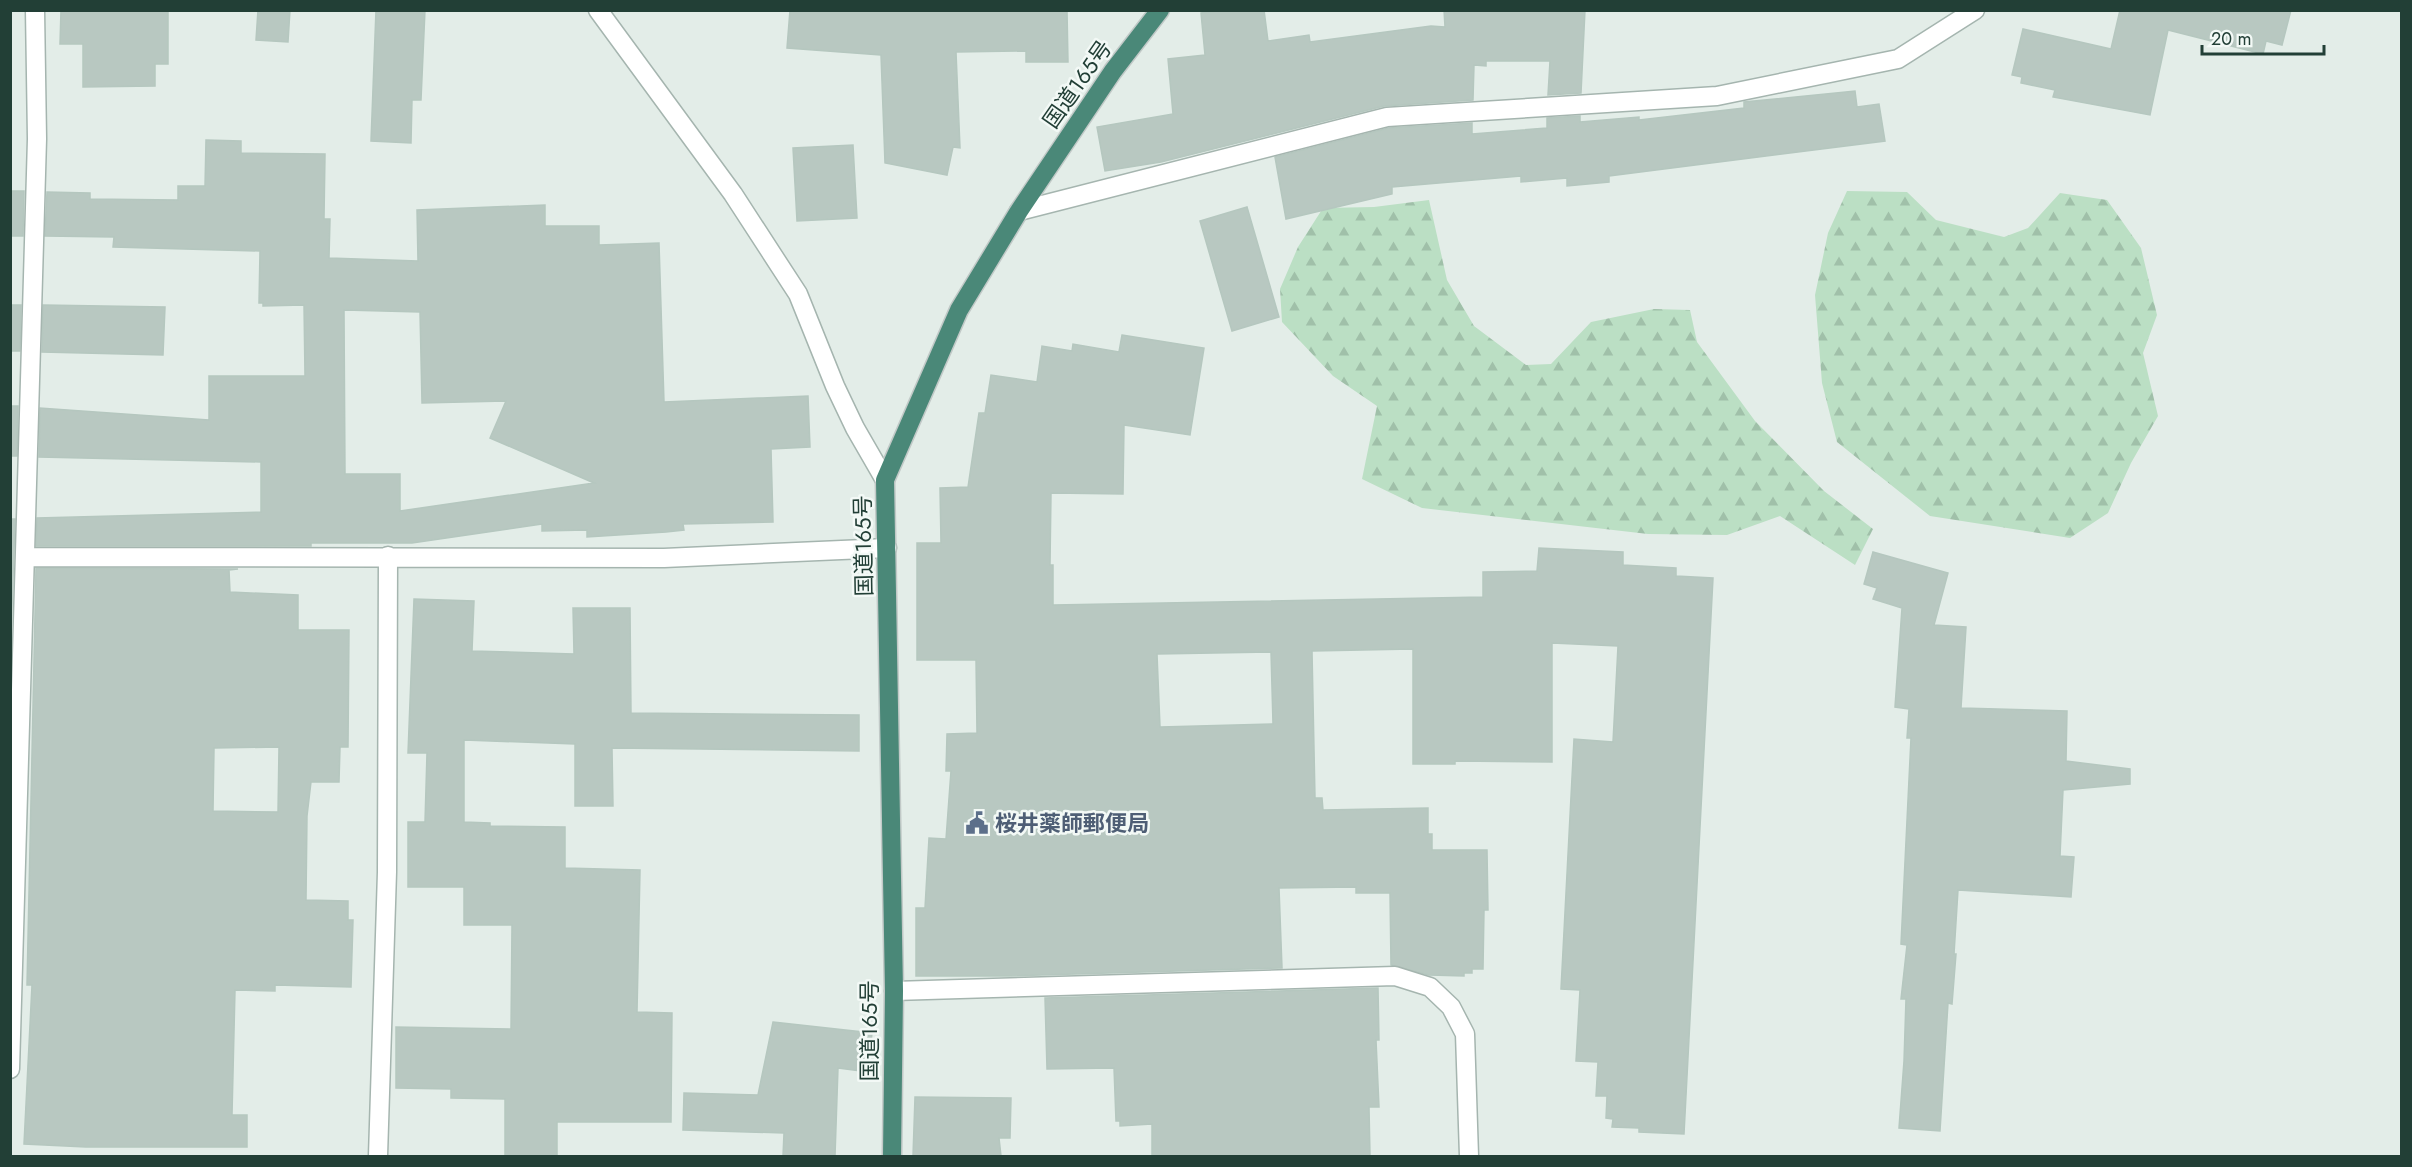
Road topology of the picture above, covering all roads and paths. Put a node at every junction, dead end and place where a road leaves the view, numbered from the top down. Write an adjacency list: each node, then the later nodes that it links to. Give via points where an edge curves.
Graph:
1 (35, 10): 9 (street, via 37,139)
2 (598, 10): 6 (street, via 733,195 798,294 835,386)
3 (1160, 10): 5 (highway, 国道165号, via 1113,71)
4 (1975, 10): 5 (street, via 1898,60 1716,96 1387,117)
5 (1019, 211): 6 (highway, 国道165号, via 959,310)
6 (885, 480): 7 (highway, 国道165号)
7 (887, 548): 8 (street, via 664,558); 11 (highway, 国道165号)
8 (388, 556): 9 (street); 13 (street, via 387,872)
9 (26, 557): 10 (street)
10 (18, 574): 12 (street)
11 (894, 991): 14 (highway, 国道165号); 15 (street, via 1395,976 1430,987 1451,1007 1465,1034)
12 (10, 1069)
13 (378, 1156)
14 (892, 1156)
15 (1469, 1156)

